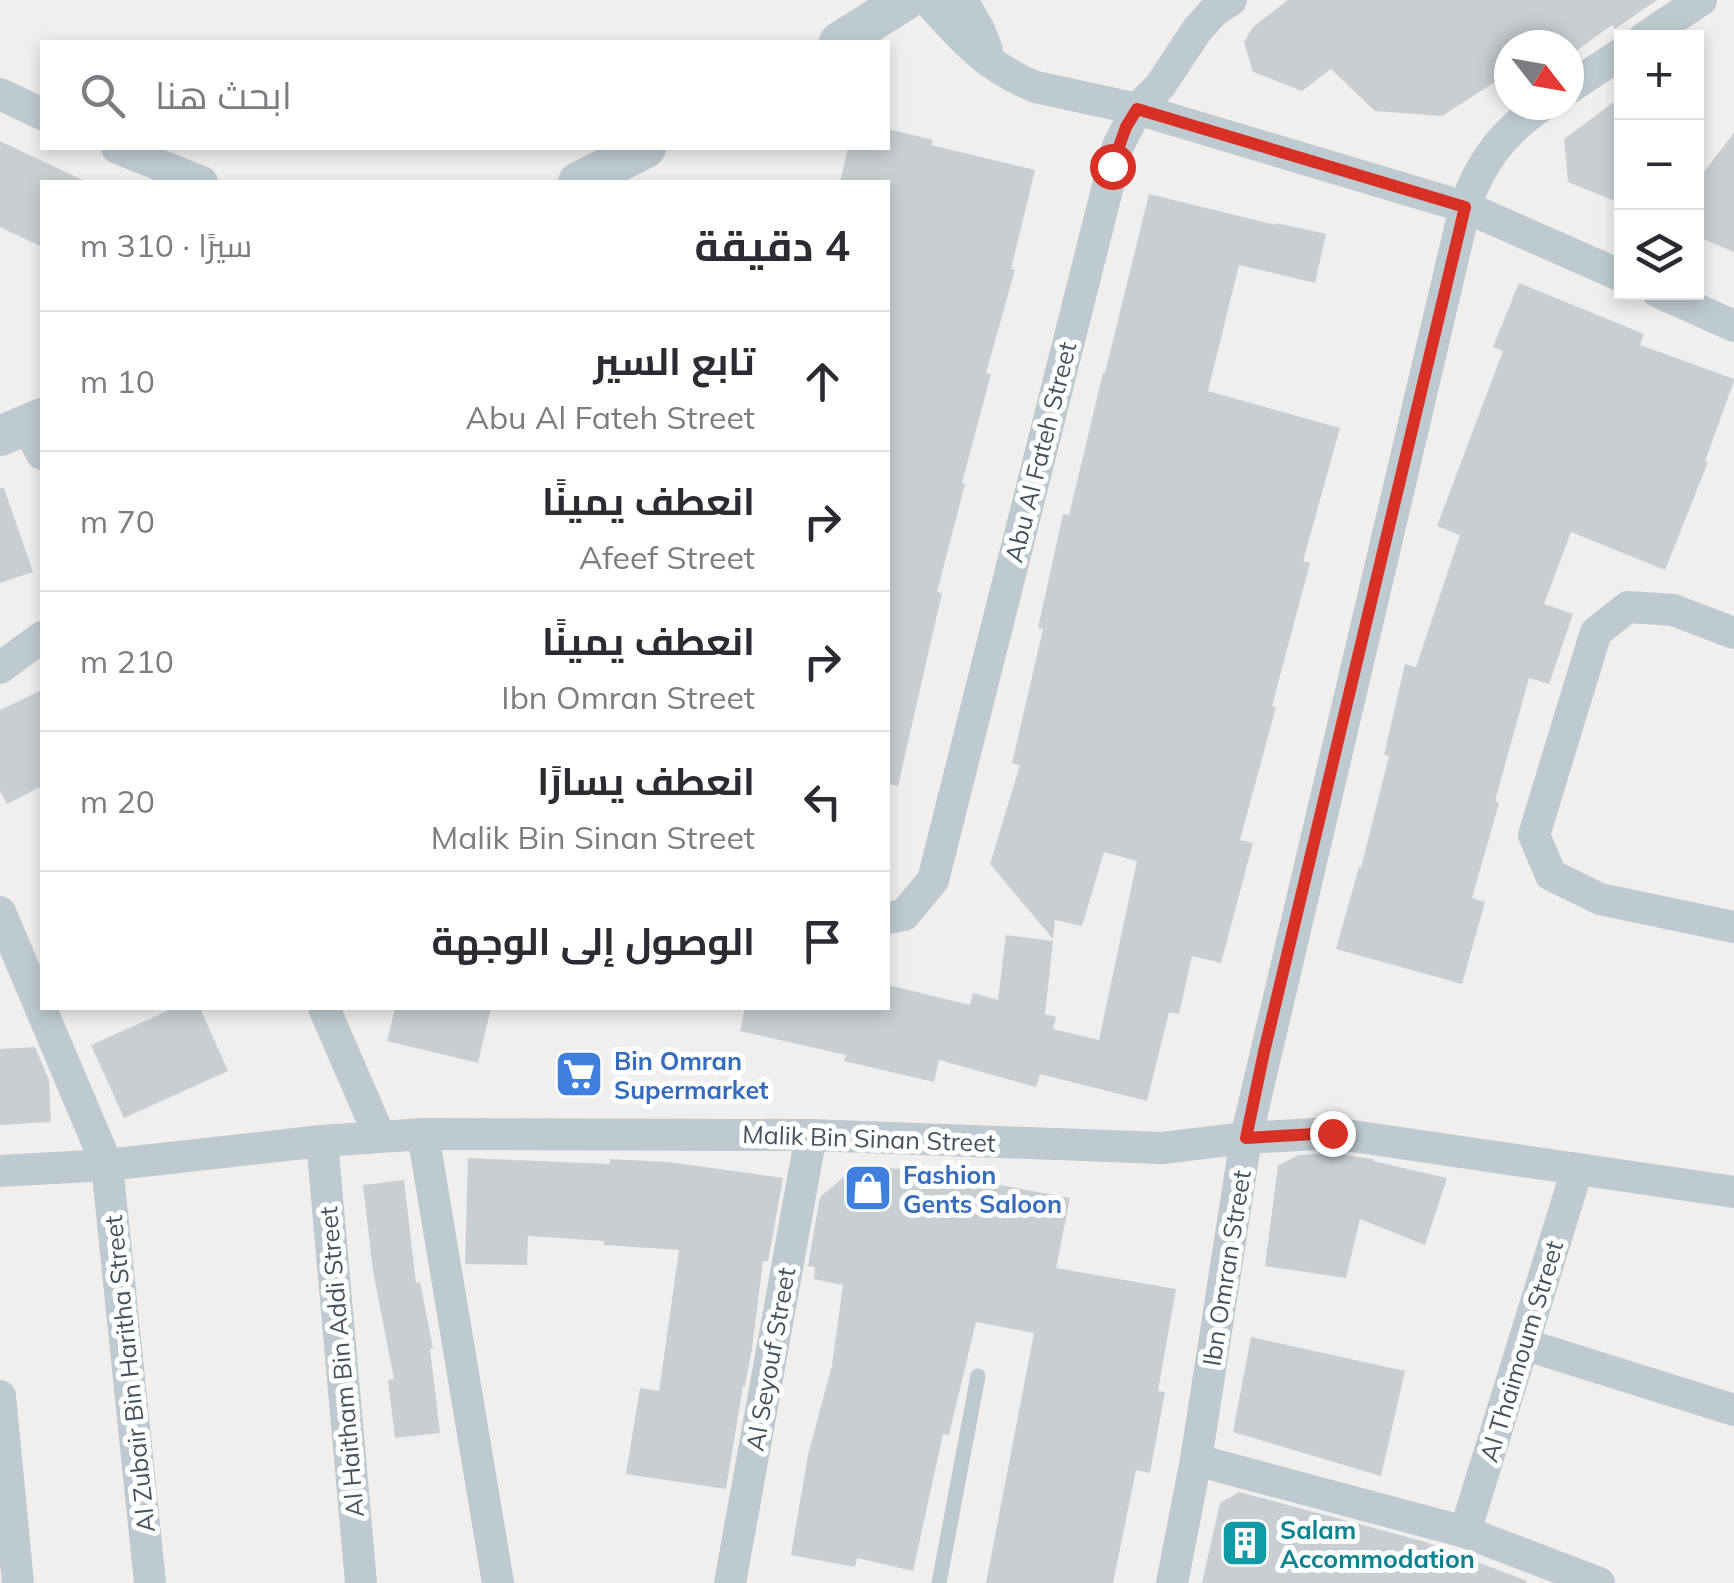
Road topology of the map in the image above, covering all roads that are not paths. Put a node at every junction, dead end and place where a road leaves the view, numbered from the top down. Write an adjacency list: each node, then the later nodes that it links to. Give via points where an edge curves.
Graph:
1 (906, 0): 7 (street)
2 (928, 0): 9 (street)
3 (962, 0): 9 (street)
4 (1231, 0): 12 (street, Abu Al Fateh Street, via 1197,30)
5 (1700, 0): 6 (street)
6 (1656, 30)
7 (842, 40)
8 (1614, 58): 10 (street)
9 (992, 64): 12 (street, via 1036,87)
10 (1584, 78)
11 (0, 94): 13 (street)
12 (1137, 109): 19 (street); 27 (street, Abu Al Fateh Street, via 1112,166 933,880 904,914)
13 (40, 113)
14 (1522, 120): 19 (street, Ibn Omran Street, via 1495,146)
15 (121, 150): 17 (street)
16 (642, 150): 18 (street)
17 (197, 180)
18 (582, 180)
19 (1465, 207): 20 (street); 35 (street, Ibn Omran Street)
20 (1614, 272)
21 (1676, 300): 22 (street)
22 (1734, 326)
23 (1734, 634): 28 (street, via 1673,610 1628,607 1596,632 1534,835 1551,875 1600,900)
24 (40, 638): 25 (street)
25 (0, 668)
26 (0, 912): 29 (street, Al Zubair Bin Haritha Street)
27 (890, 918)
28 (1734, 927)
29 (40, 1007)
30 (41, 1010): 37 (street, Al Zubair Bin Haritha Street)
31 (325, 1010): 34 (street)
32 (422, 1134): 33 (street, Malik Bin Sinan Street); 34 (street, Malik Bin Sinan Street); 50 (street)
33 (811, 1134): 35 (street, Malik Bin Sinan Street, via 1162,1148); 51 (street, Al Seyouf Street)
34 (379, 1135): 36 (street, Malik Bin Sinan Street)
35 (1246, 1138): 38 (street, Malik Bin Sinan Street, via 1332,1133); 45 (street, Ibn Omran Street)
36 (322, 1140): 37 (street, Malik Bin Sinan Street); 49 (street, Al Haitham Bin Addi Street)
37 (107, 1165): 39 (street, Malik Bin Sinan Street); 48 (street, Al Zubair Bin Haritha Street)
38 (1577, 1170): 40 (street, Malik Bin Sinan Street); 41 (street, Al Thaimoum Street)
39 (0, 1171)
40 (1734, 1192)
41 (1523, 1344): 44 (street); 46 (street, Al Thaimoum Street)
42 (978, 1376): 52 (lane)
43 (0, 1396): 47 (street)
44 (1734, 1410)
45 (1196, 1460): 46 (street); 53 (street, Ibn Omran Street)
46 (1466, 1532): 54 (street)
47 (18, 1583)
48 (150, 1583)
49 (361, 1583)
50 (498, 1583)
51 (730, 1583)
52 (938, 1583)
53 (1172, 1583)
54 (1599, 1583)

